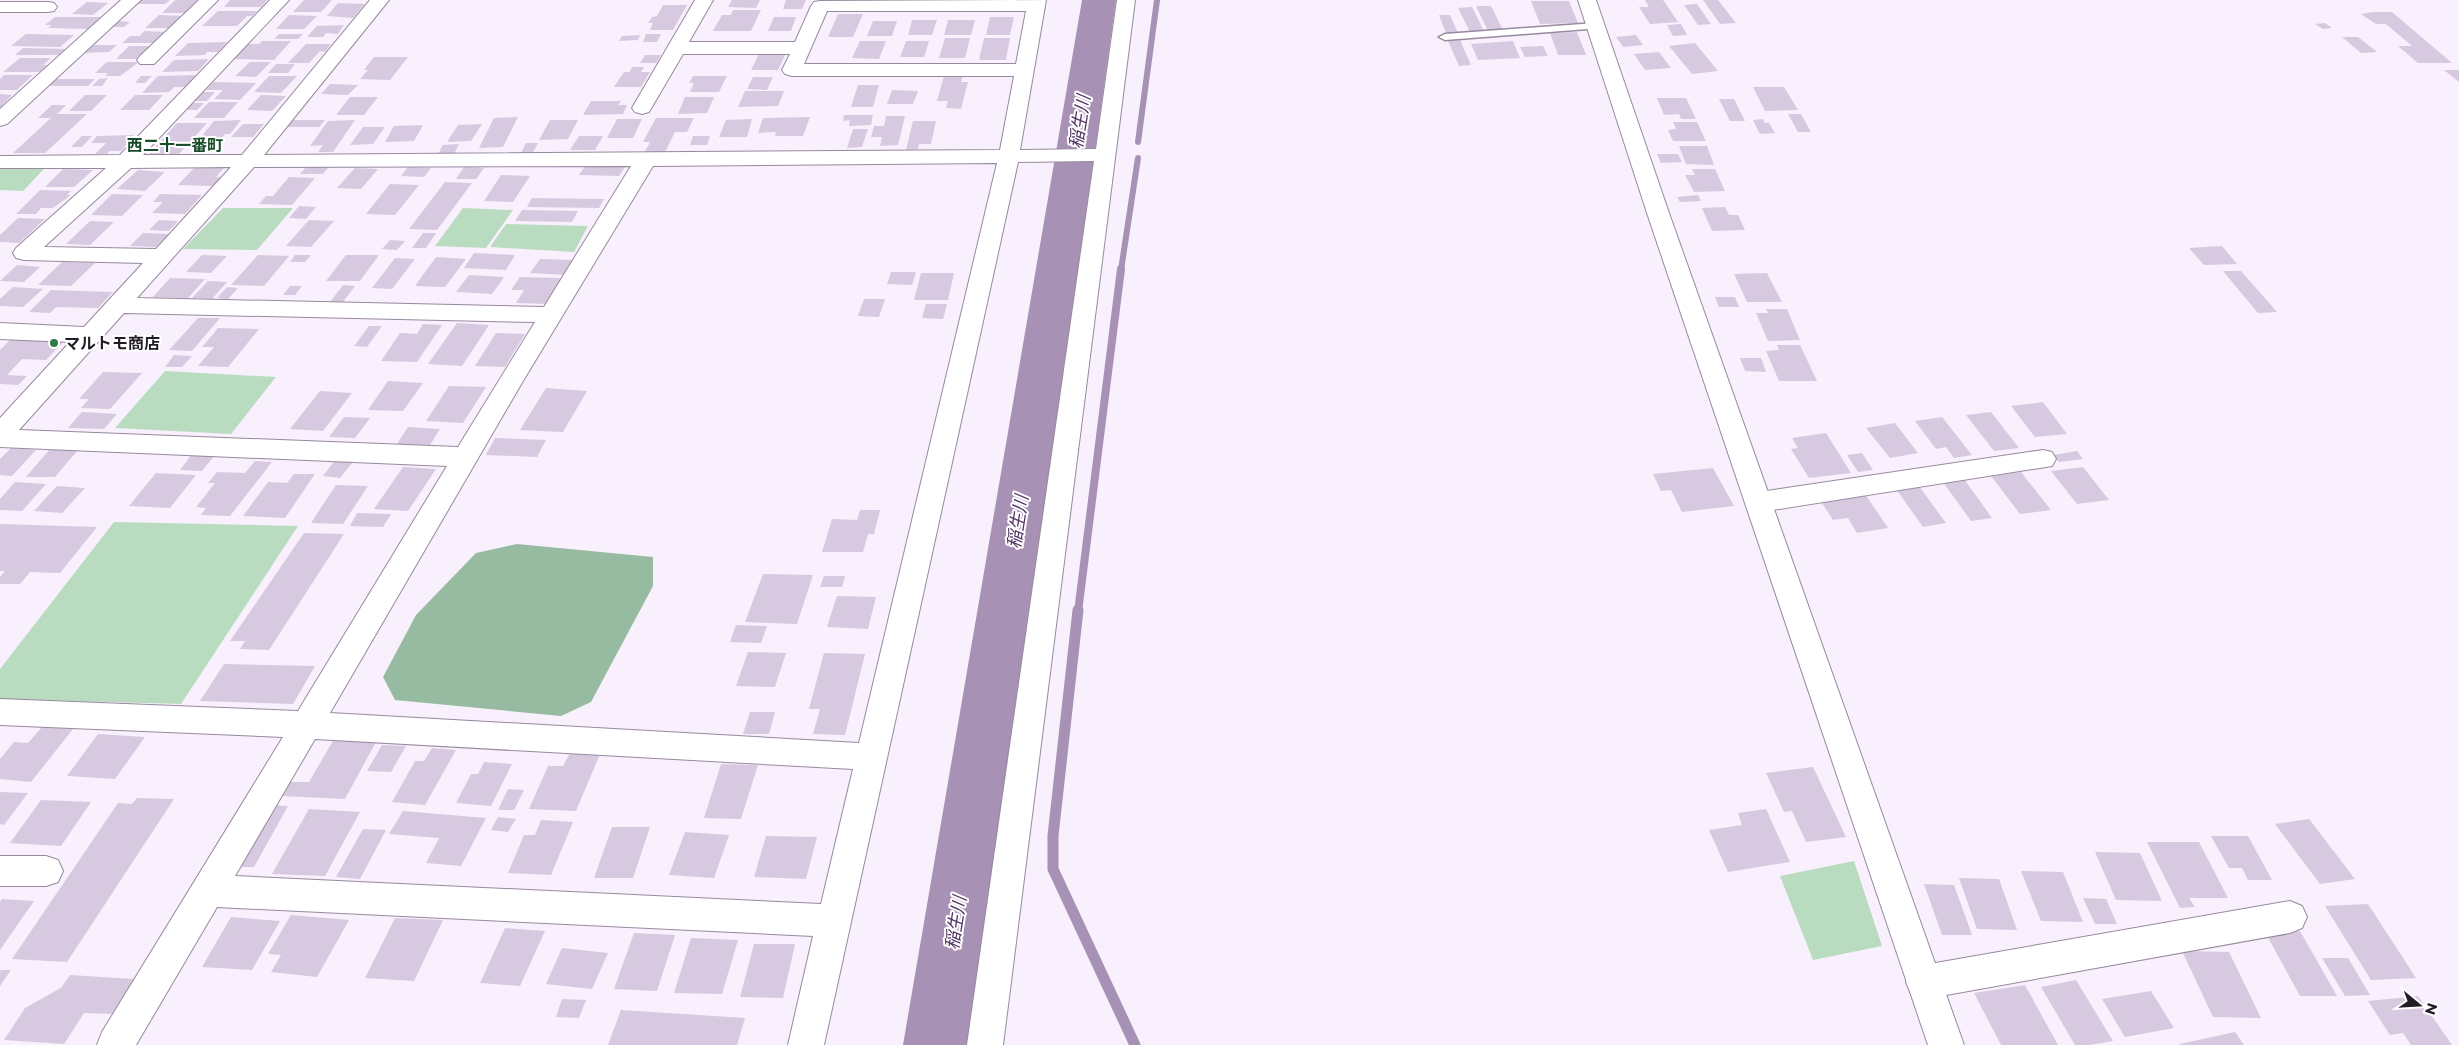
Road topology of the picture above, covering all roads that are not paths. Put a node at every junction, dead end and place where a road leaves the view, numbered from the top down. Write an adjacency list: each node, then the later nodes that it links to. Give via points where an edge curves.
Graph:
1 (132, 0): 18 (street)
2 (210, 0): 15 (street)
3 (280, 0): 23 (street)
4 (380, 0): 21 (street)
5 (704, 0): 13 (street)
6 (1126, 0): 19 (street)
7 (1587, 0): 11 (street)
8 (1037, 3): 14 (street, via 820,6); 16 (street)
9 (0, 7): 10 (street)
10 (48, 7)
11 (1596, 26): 12 (lane); 33 (street)
12 (1445, 37)
13 (678, 48): 14 (street); 17 (street)
14 (802, 48): 16 (street, via 792,70)
15 (147, 60)
16 (1026, 70): 20 (street)
17 (642, 108)
18 (0, 120)
19 (1097, 155): 20 (street); 45 (street)
20 (1009, 156): 22 (street); 36 (street)
21 (250, 159): 22 (street); 23 (street); 25 (street)
22 (645, 160): 27 (street)
23 (126, 161): 24 (street); 25 (street, via 24,253)
24 (0, 162)
25 (163, 256): 26 (street)
26 (116, 306): 27 (street); 29 (street)
27 (549, 315): 31 (street)
28 (0, 331): 29 (street)
29 (89, 335): 30 (street)
30 (0, 436): 31 (street)
31 (464, 457): 35 (street)
32 (2043, 459): 33 (street)
33 (1760, 502): 42 (street)
34 (0, 712): 35 (street)
35 (308, 726): 36 (street); 39 (street)
36 (873, 757): 41 (street)
37 (0, 871): 38 (street)
38 (46, 871)
39 (209, 891): 41 (street); 43 (street)
40 (2290, 917): 42 (street)
41 (834, 921): 44 (street)
42 (1924, 982): 46 (street)
43 (115, 1045)
44 (806, 1045)
45 (985, 1045)
46 (1946, 1045)

